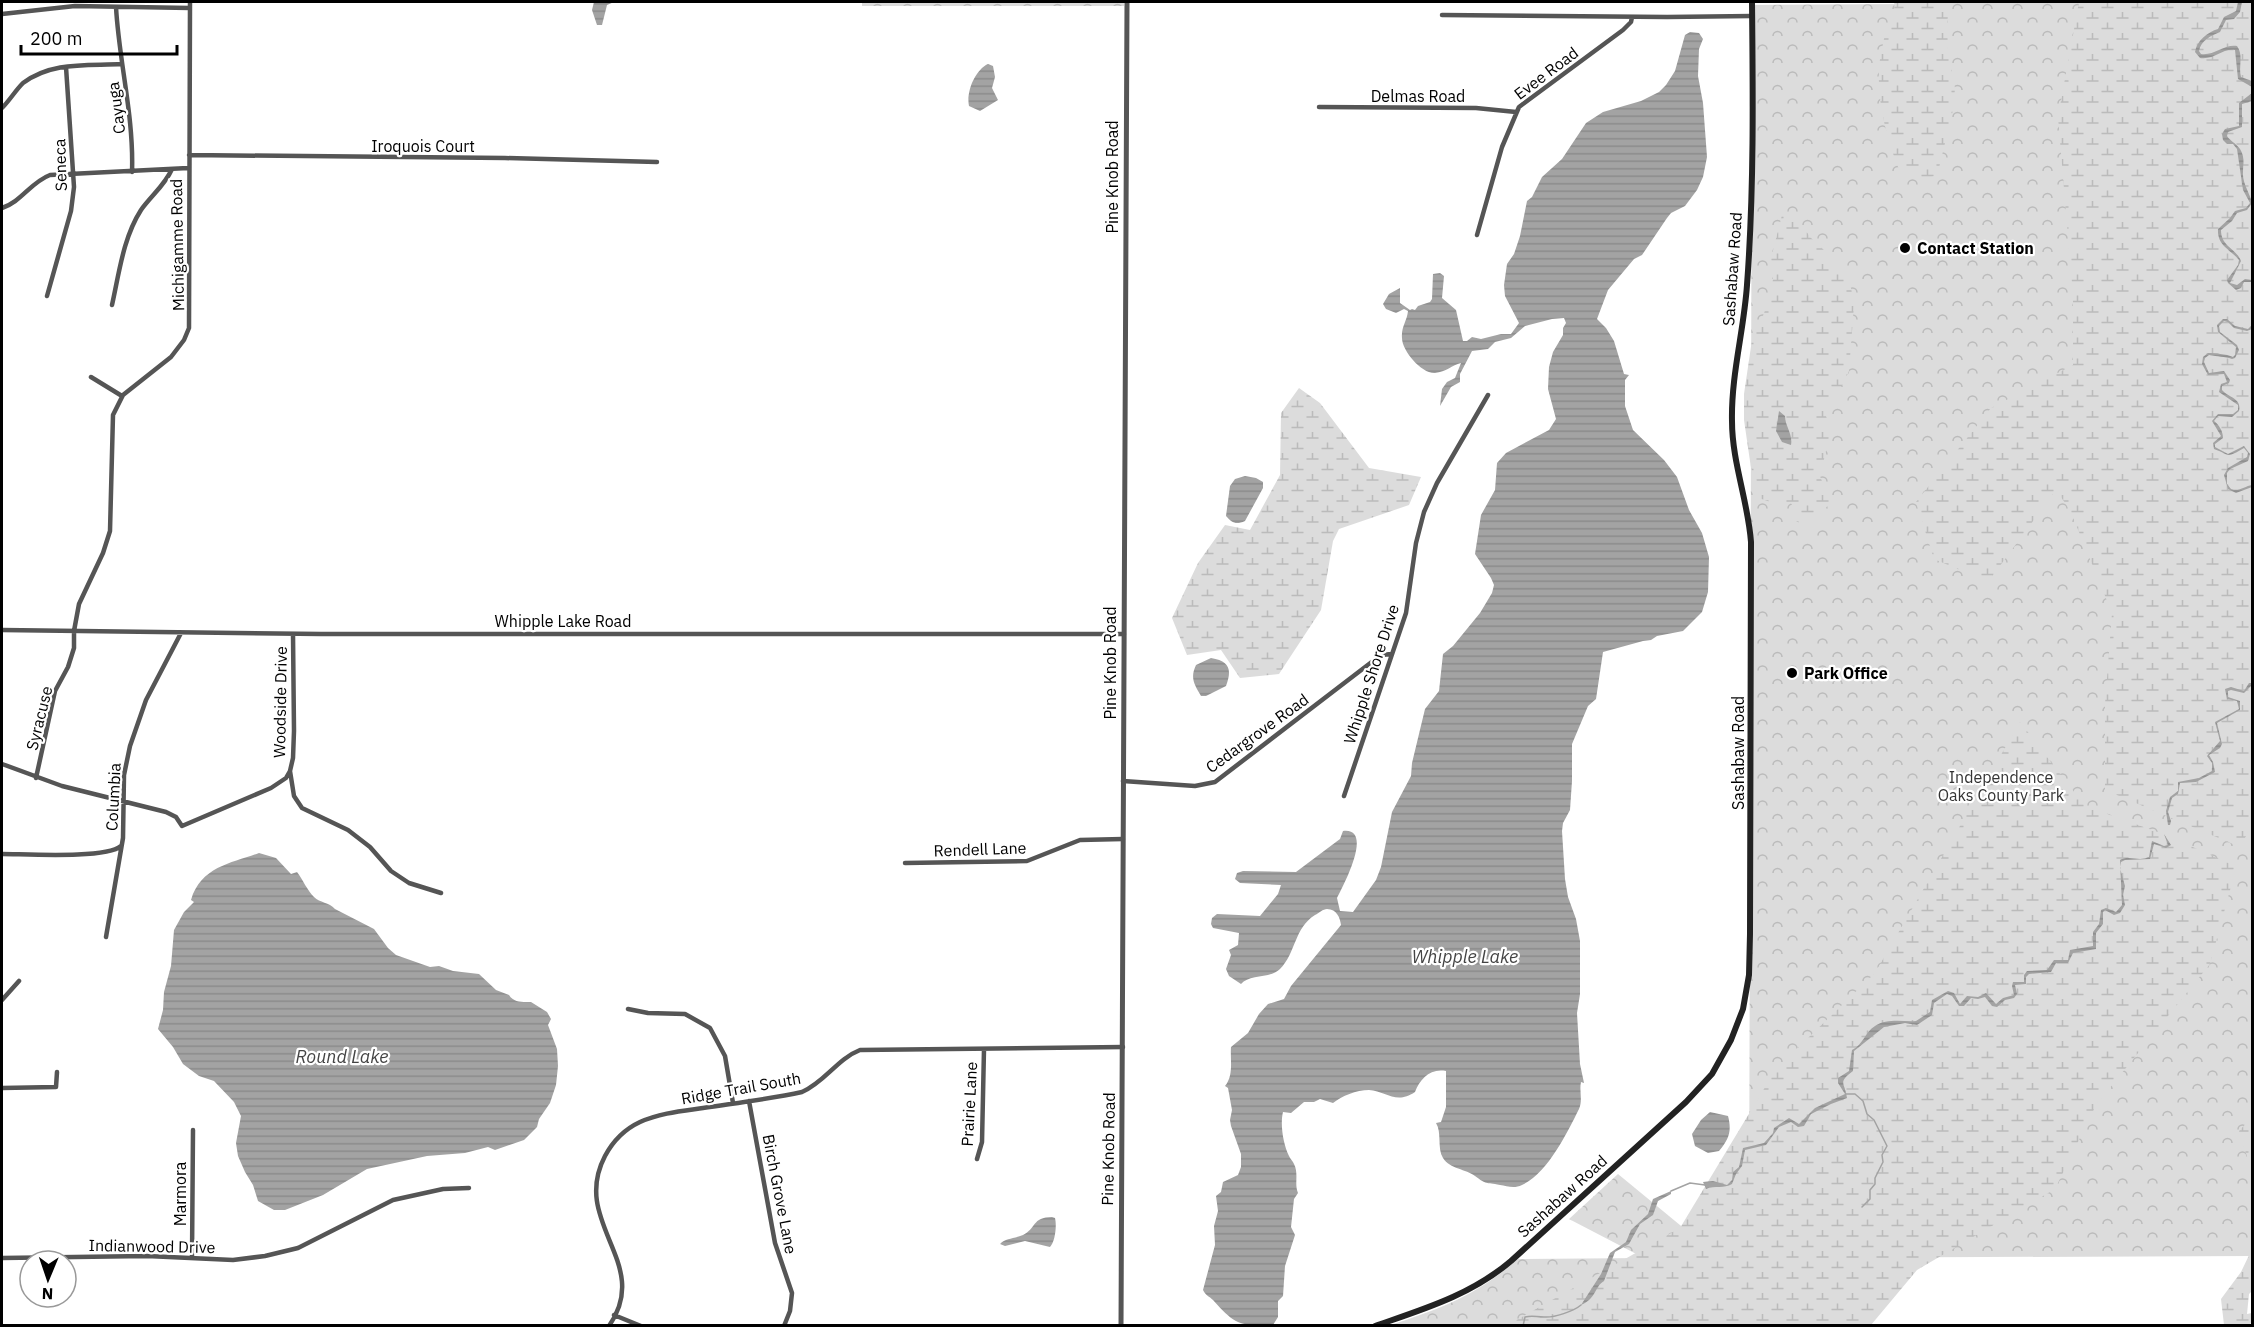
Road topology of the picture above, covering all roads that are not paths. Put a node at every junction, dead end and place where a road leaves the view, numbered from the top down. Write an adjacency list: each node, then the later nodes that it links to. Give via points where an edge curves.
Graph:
1 (58, 2): 6 (street)
2 (1127, 2): 33 (street, Pine Knob Road)
3 (1752, 2): 10 (main road, Sashabaw Road)
4 (190, 5): 5 (street); 16 (street, Michigamme Road)
5 (116, 7): 6 (street); 11 (street, Cayuga)
6 (57, 8): 7 (street)
7 (2, 14)
8 (1442, 15): 9 (street)
9 (1632, 16): 10 (street); 15 (street, Evee Road, via 1623,30)
10 (1752, 16): 66 (main road, Sashabaw Road, via 1748,273 1732,417 1750,542 1750,945 1741,1014 1726,1051 1699,1089 1511,1261 1459,1295)
11 (122, 64): 12 (street); 20 (street, Cayuga)
12 (66, 67): 14 (street, via 34,76); 21 (street, Seneca)
13 (1318, 107): 15 (street, Delmas Road, via 1453,107)
14 (2, 108)
15 (1516, 112): 23 (street, Evee Road)
16 (189, 155): 17 (street, Iroquois Court); 18 (street, Michigamme Road)
17 (657, 162)
18 (189, 168): 19 (street); 28 (street, Michigamme Road, via 189,328 171,357)
19 (172, 169): 20 (street); 25 (street, via 140,212 126,246)
20 (132, 172): 21 (street)
21 (74, 174): 22 (street, via 40,179); 24 (street, Seneca, via 71,211)
22 (2, 208)
23 (1477, 235)
24 (46, 296)
25 (112, 305)
26 (91, 377): 28 (street)
27 (1488, 395): 34 (street, Whipple Shore Drive, via 1424,512 1406,613)
28 (122, 396): 30 (street, via 112,423 110,531 79,604)
29 (2, 630): 30 (street, Whipple Lake Road)
30 (74, 631): 31 (street, Whipple Lake Road); 37 (street, Syracuse, via 72,660 56,691)
31 (181, 633): 32 (street, Whipple Lake Road); 40 (street, Columbia, via 134,729 126,762)
32 (293, 634): 33 (street, Whipple Lake Road); 36 (street, Woodside Drive, via 294,740)
33 (1124, 634): 38 (street, Pine Knob Road)
34 (1391, 654): 38 (street, Cedargrove Road, via 1373,661 1215,782 1195,786); 39 (street, Whipple Shore Drive)
35 (2, 764): 37 (street)
36 (290, 771): 40 (street, via 271,788 182,826 166,812); 45 (street, via 294,796 302,808 353,834 391,872 409,883)
37 (36, 778): 40 (street)
38 (1123, 782): 41 (street, Pine Knob Road)
39 (1344, 796)
40 (125, 801): 42 (street, Columbia)
41 (1123, 839): 44 (street, Rendell Lane, via 1080,840 1027,861); 50 (street, Pine Knob Road)
42 (121, 846): 43 (street, via 115,851 81,854); 46 (street, Columbia)
43 (2, 854)
44 (905, 863)
45 (441, 893)
46 (106, 937)
47 (19, 981): 48 (street)
48 (2, 1000)
49 (628, 1009): 55 (street, via 685,1014 710,1028 725,1056)
50 (1123, 1047): 51 (street, Ridge Trail South); 65 (street, Pine Knob Road)
51 (984, 1049): 54 (street, Ridge Trail South, via 860,1050 843,1059 809,1089); 57 (street, Prairie Lane, via 982,1142)
52 (57, 1072): 53 (street, via 56,1087)
53 (2, 1088)
54 (749, 1101): 55 (street, Ridge Trail South); 64 (street, Birch Grove Lane, via 775,1243 792,1293)
55 (733, 1103): 61 (street, Ridge Trail South, via 642,1121 622,1133 608,1150 598,1171 595,1199 620,1265 622,1292)
56 (193, 1130): 59 (street, Marmora)
57 (977, 1159)
58 (469, 1188): 59 (street, Indianwood Drive, via 393,1200 298,1248 233,1260)
59 (192, 1257): 60 (street, Indianwood Drive)
60 (2, 1258)
61 (614, 1315): 62 (street, Ridge Trail South); 63 (street)
62 (609, 1326)
63 (640, 1326)
64 (784, 1326)
65 (1121, 1326)
66 (1376, 1326)

